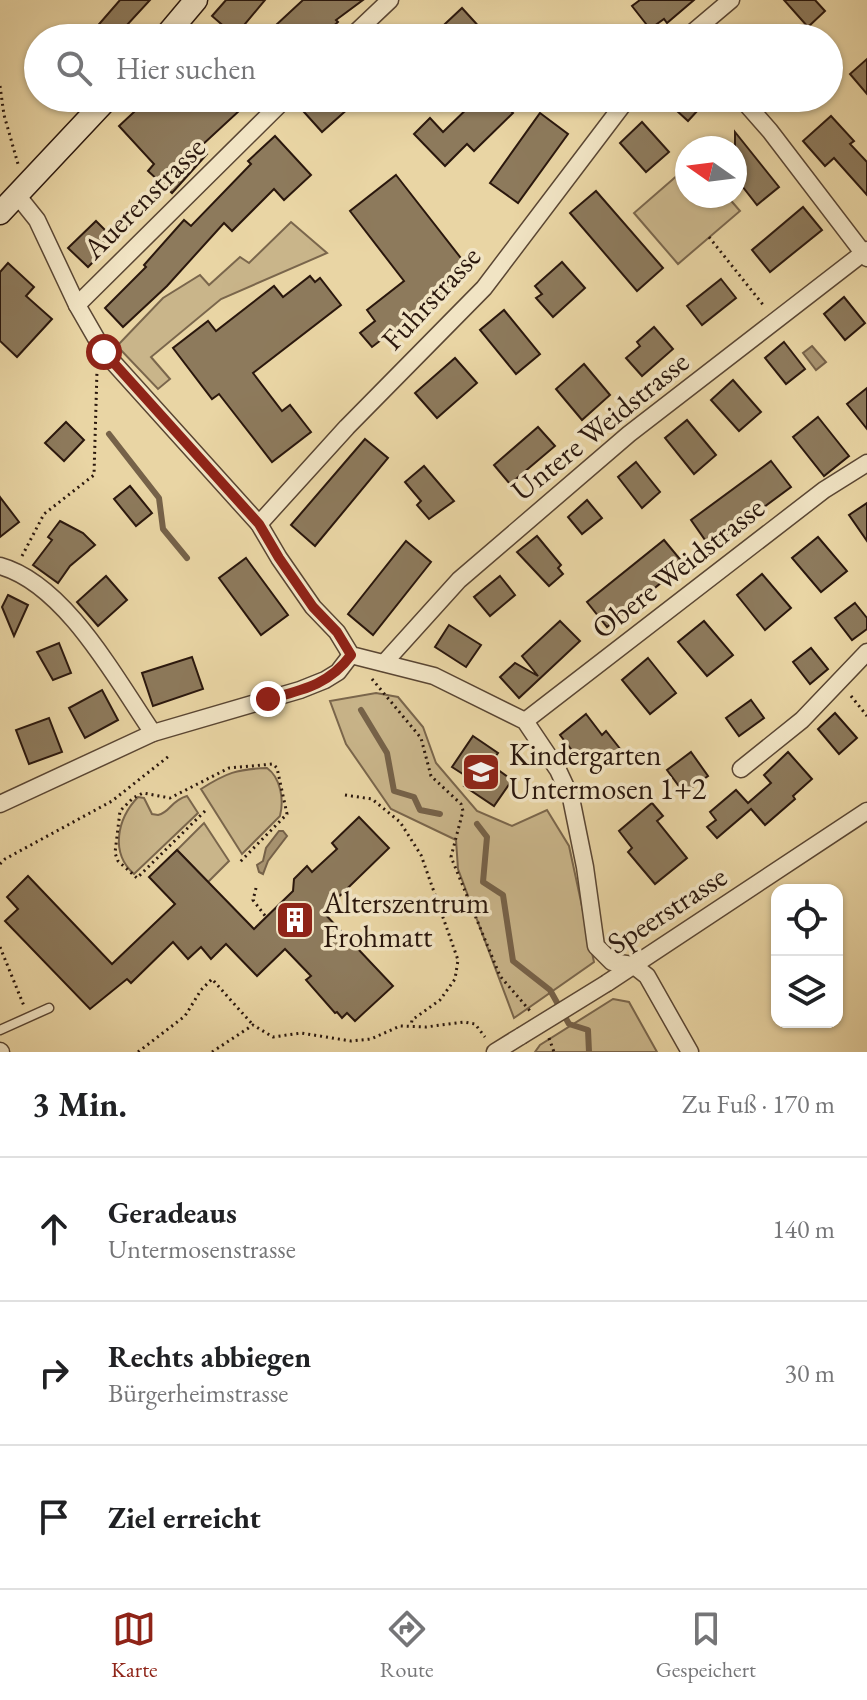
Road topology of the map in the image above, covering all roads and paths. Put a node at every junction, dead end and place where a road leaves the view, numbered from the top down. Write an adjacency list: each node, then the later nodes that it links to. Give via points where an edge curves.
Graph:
1 (196, 0): 4 (main road)
2 (390, 0): 5 (street)
3 (731, 0): 6 (street)
4 (176, 24)
5 (365, 24)
6 (704, 24)
7 (0, 86): 12 (path)
8 (95, 112): 13 (main road)
9 (272, 112): 17 (street, Auerenstrasse)
10 (617, 112): 21 (street, Fuhrstrasse, via 484,288)
11 (753, 112): 16 (street)
12 (20, 165)
13 (17, 195): 14 (main road); 17 (street, via 37,220)
14 (0, 213)
15 (709, 237): 18 (path, via 766,310)
16 (866, 254): 18 (street, Untere Weidstrasse)
17 (77, 305): 19 (street)
18 (768, 327): 25 (street, Untere Weidstrasse, via 629,434 459,580)
19 (104, 352): 21 (street); 22 (path, via 97,363 94,475 44,514)
20 (867, 463): 28 (street, Obere Weidstrasse, via 824,490)
21 (259, 524): 24 (street)
22 (7, 568): 29 (street, via 52,597 79,626)
23 (867, 652): 31 (street, via 802,720)
24 (351, 655): 25 (street); 29 (street, via 338,672 300,690); 43 (path, via 421,738 431,776 461,804 451,857 500,976)
25 (384, 663): 28 (street, via 434,676)
26 (855, 701): 27 (path)
27 (867, 716)
28 (525, 721): 41 (street, via 571,798 596,946 612,962)
29 (153, 733): 33 (street)
30 (169, 756): 37 (path, via 112,801)
31 (741, 769)
32 (345, 795): 46 (path, via 372,799 400,822 421,855 458,960 455,979)
33 (0, 804)
34 (205, 811): 36 (path, via 137,878 118,861 117,823 133,798 143,793 170,798 229,768 273,764 287,814)
35 (867, 811): 41 (street, Speerstrasse)
36 (239, 863)
37 (0, 864)
38 (256, 888): 39 (path, via 253,900)
39 (266, 917)
40 (0, 947): 44 (path)
41 (633, 965): 49 (street, Speerstrasse, bridge, via 521,1036); 53 (street, via 647,976)
42 (49, 1008): 44 (lane)
43 (528, 1009)
44 (28, 1017): 47 (lane)
45 (253, 1025): 46 (path, via 273,1037 301,1033 351,1041); 50 (path, via 212,979 185,1016); 51 (path)
46 (411, 1026): 49 (path, via 475,1024)
47 (0, 1030)
48 (552, 1042): 52 (path)
49 (490, 1046)
50 (138, 1052)
51 (212, 1052)
52 (554, 1052)
53 (690, 1052)

